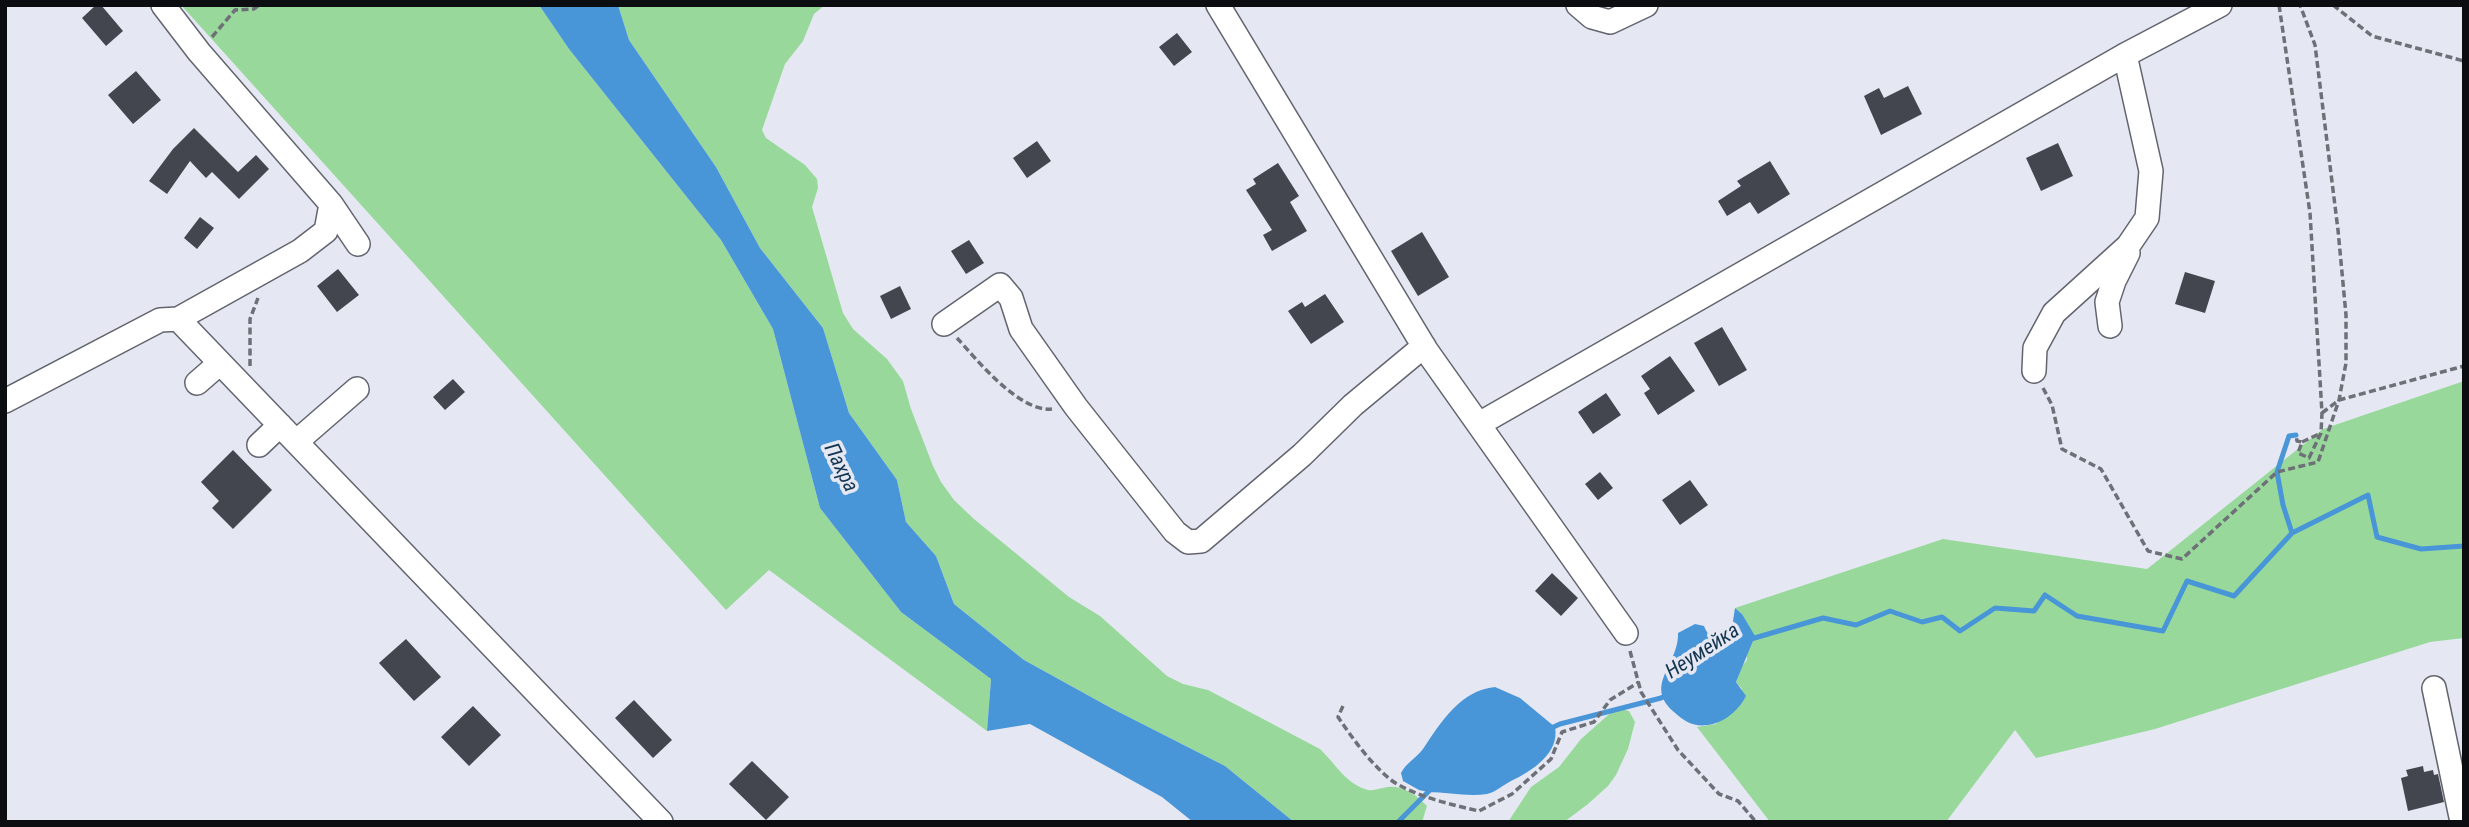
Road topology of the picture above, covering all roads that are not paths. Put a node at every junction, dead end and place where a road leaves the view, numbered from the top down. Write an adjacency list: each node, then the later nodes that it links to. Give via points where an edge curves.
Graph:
1 (163, 5): 7 (street)
2 (1218, 5): 13 (street)
3 (1578, 5): 4 (street, via 1591,17 1610,22)
4 (1646, 5)
5 (2220, 5): 6 (street)
6 (2125, 55): 8 (street, via 2151,171); 20 (street)
7 (331, 204): 9 (street); 10 (street, via 326,231 300,251)
8 (2147, 218): 12 (street, via 2114,281 2107,302); 15 (street, via 2128,246 2054,313 2035,348)
9 (358, 244)
10 (178, 319): 14 (street); 18 (street, via 160,320)
11 (944, 324): 13 (street, via 1000,285 1011,298 1021,329 1076,407 1175,532 1188,542 1201,541)
12 (2110, 326)
13 (1424, 346): 20 (street)
14 (220, 363): 16 (street); 19 (street)
15 (2034, 371)
16 (198, 383)
17 (356, 389): 21 (street)
18 (5, 401)
19 (280, 425): 21 (street); 22 (street)
20 (1479, 425): 23 (street)
21 (296, 442): 25 (street)
22 (259, 445)
23 (1626, 633)
24 (2434, 688): 26 (street)
25 (661, 822)
26 (2462, 822)

